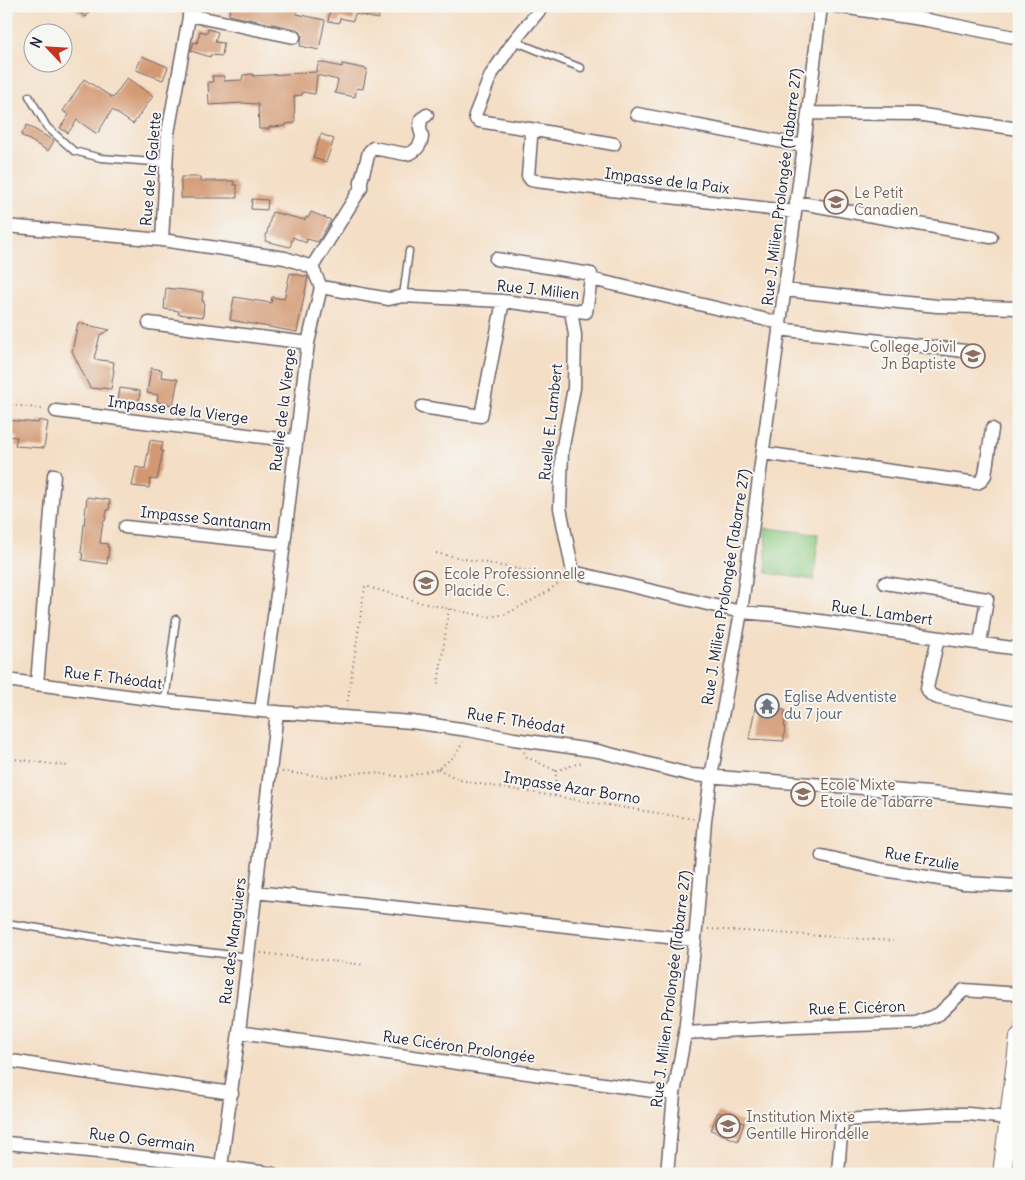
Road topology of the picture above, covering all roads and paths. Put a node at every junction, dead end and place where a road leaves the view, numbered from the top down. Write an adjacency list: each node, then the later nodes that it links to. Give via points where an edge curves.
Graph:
1 (543, 6): 7 (street)
2 (821, 6): 10 (street, Rue J. Milien Prolongée (Tabarre 27))
3 (836, 6): 6 (street)
4 (190, 11): 5 (street); 17 (street, Rue de la Galette, via 168,133)
5 (294, 37)
6 (1019, 38)
7 (514, 42): 8 (lane); 13 (street, via 491,75 476,119)
8 (582, 68)
9 (29, 96): 17 (lane, via 47,127 74,151 101,158)
10 (808, 113): 14 (street, via 916,114); 16 (street, Rue J. Milien Prolongée (Tabarre 27))
11 (637, 114): 16 (street)
12 (426, 115): 24 (street, via 421,119 421,141 410,154 373,148 369,152 361,188)
13 (530, 129): 15 (street); 18 (street, Impasse de la Paix, via 528,176 536,182)
14 (1019, 129)
15 (614, 144)
16 (804, 146): 18 (street, Rue J. Milien Prolongée (Tabarre 27))
17 (166, 163): 21 (street, Rue de la Galette)
18 (795, 207): 20 (street, Impasse de la Paix); 27 (street, Rue J. Milien Prolongée (Tabarre 27))
19 (6, 226): 21 (street, Rue de la Galette)
20 (991, 237)
21 (162, 240): 24 (street, via 285,258)
22 (410, 251): 28 (lane)
23 (496, 259): 25 (street, via 592,274)
24 (312, 267): 26 (street)
25 (591, 279): 31 (street, Rue J. Milien, via 586,312); 33 (street, Rue J. Milien)
26 (321, 288): 28 (street, Rue J. Milien, via 390,299); 34 (street, Ruelle de la Vierge)
27 (785, 290): 30 (street, via 937,306); 33 (street, Rue J. Milien Prolongée (Tabarre 27))
28 (403, 296): 29 (street, Rue J. Milien)
29 (503, 301): 31 (street, Rue J. Milien); 37 (street, via 481,416)
30 (1019, 308)
31 (572, 310): 48 (street, Ruelle E. Lambert, via 574,388 562,451 560,508 573,572)
32 (149, 323): 34 (street)
33 (780, 326): 35 (street, Rue J. Milien); 41 (street, Rue J. Milien Prolongée (Tabarre 27))
34 (308, 343): 40 (street, Ruelle de la Vierge)
35 (973, 352)
36 (6, 404): 38 (path)
37 (422, 407)
38 (56, 411): 40 (street, Impasse de la Vierge)
39 (992, 429): 41 (street, via 986,475 977,483)
40 (296, 441): 44 (street, Ruelle de la Vierge)
41 (763, 453): 48 (street, Rue J. Milien Prolongée (Tabarre 27))
42 (54, 475): 54 (street)
43 (125, 527): 44 (street, Impasse Santanam)
44 (284, 544): 57 (street, Ruelle de la Vierge)
45 (436, 553): 47 (path, via 565,578 544,594 506,614 488,617)
46 (885, 583): 51 (street, via 986,599)
47 (449, 609): 55 (path); 60 (path, via 365,586)
48 (741, 612): 50 (street, Rue L. Lambert); 69 (street, Rue J. Milien Prolongée (Tabarre 27))
49 (176, 619): 56 (lane)
50 (938, 638): 51 (street, Rue L. Lambert); 59 (street, via 927,688 929,693 938,698)
51 (980, 643): 52 (street, Rue L. Lambert)
52 (1019, 649)
53 (6, 680): 54 (street, Rue F. Théodat)
54 (37, 684): 56 (street, Rue F. Théodat)
55 (438, 684)
56 (165, 701): 57 (street, Rue F. Théodat)
57 (262, 711): 58 (street, Rue F. Théodat)
58 (277, 712): 60 (street, Rue F. Théodat); 67 (street, Rue des Manguiers)
59 (1019, 714)
60 (345, 717): 61 (street, Rue F. Théodat)
61 (468, 730): 62 (street, Rue F. Théodat); 66 (path, via 455,756)
62 (514, 739): 63 (street, Rue F. Théodat); 68 (path, via 527,756)
63 (598, 751): 68 (path, via 580,763); 69 (street, Rue F. Théodat)
64 (6, 758): 65 (path)
65 (68, 766)
66 (438, 769): 67 (path, via 404,777 367,772 330,777); 70 (path, Impasse Azar Borno, via 460,780)
67 (270, 770): 75 (street, Rue des Manguiers)
68 (556, 771): 70 (path)
69 (711, 777): 71 (street, Rue F. Théodat); 72 (street, Rue J. Milien Prolongée (Tabarre 27))
70 (555, 796): 72 (path, Impasse Azar Borno)
71 (1019, 802)
72 (705, 821): 77 (street, Rue J. Milien Prolongée (Tabarre 27))
73 (822, 856): 74 (street, Rue Erzulie, via 964,883)
74 (1019, 886)
75 (256, 892): 77 (street); 79 (street, Rue des Manguiers)
76 (6, 923): 79 (lane, via 126,942)
77 (695, 934): 78 (path, via 777,933); 83 (street, Rue J. Milien Prolongée (Tabarre 27))
78 (893, 941)
79 (248, 955): 80 (path); 82 (street, Rue des Manguiers)
80 (365, 965)
81 (1019, 994): 83 (street, Rue E. Cicéron, via 964,990 939,1014 916,1023)
82 (239, 1032): 86 (street, Rue des Manguiers); 87 (street, Rue Cicéron Prolongée)
83 (685, 1033): 87 (street, Rue J. Milien Prolongée (Tabarre 27))
84 (1018, 1045): 88 (main road)
85 (6, 1060): 86 (street)
86 (232, 1093): 90 (street, Rue des Manguiers)
87 (674, 1094): 93 (street, Rue J. Milien Prolongée (Tabarre 27))
88 (1008, 1118): 91 (street, via 947,1114 842,1120); 94 (main road)
89 (6, 1143): 90 (street, Rue O. Germain, via 88,1150)
90 (221, 1170): 92 (street, Rue O. Germain)
91 (838, 1173)
92 (273, 1174)
93 (668, 1174)
94 (1002, 1174)

